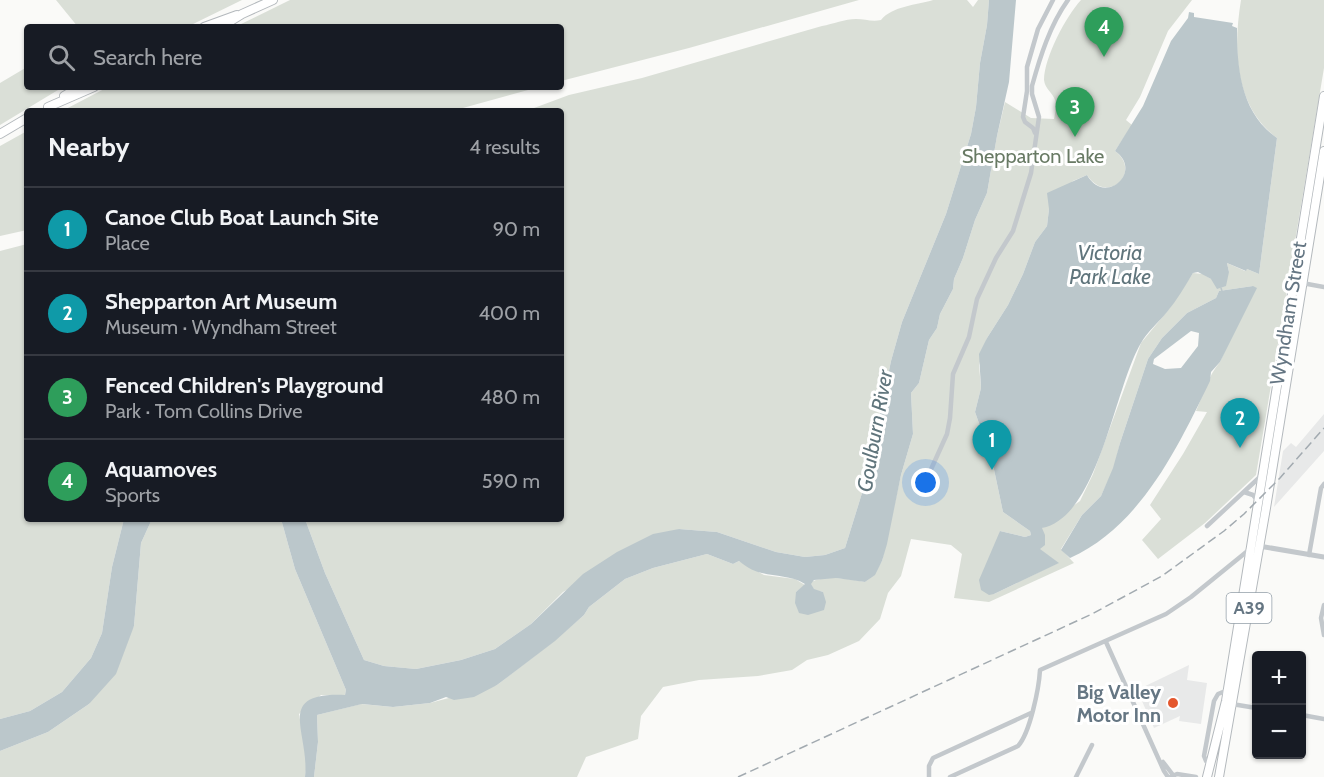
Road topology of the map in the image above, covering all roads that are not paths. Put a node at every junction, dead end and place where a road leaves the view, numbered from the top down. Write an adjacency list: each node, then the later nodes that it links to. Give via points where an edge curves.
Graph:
1 (273, 0): 4 (highway)
2 (1053, 0): 10 (street, via 1032,44)
3 (1068, 0): 11 (street, via 1048,38 1034,81 1032,94)
4 (220, 24)
5 (74, 90): 8 (highway)
6 (87, 90): 9 (highway)
7 (1324, 96): 17 (highway, Wyndham Street / A39)
8 (46, 108)
9 (46, 108)
10 (1025, 112): 11 (street); 14 (street, via 1023,120)
11 (1037, 112): 13 (street)
12 (24, 120): 15 (highway)
13 (1038, 122): 14 (street); 16 (street)
14 (1029, 125): 16 (street)
15 (0, 134)
16 (1036, 135): 25 (street, via 1031,173 1014,228 977,299 969,337 953,374 949,428)
17 (1320, 142): 19 (highway, Wyndham Street / A39)
18 (1324, 151): 20 (highway, Wyndham Street / A39)
19 (1293, 281): 20 (highway); 22 (highway, Wyndham Street / A39)
20 (1302, 283): 21 (street); 22 (highway, Wyndham Street / A39)
21 (1324, 287)
22 (1269, 457): 23 (highway, Wyndham Street / A39)
23 (1266, 475): 26 (street); 27 (highway, Wyndham Street / A39); 29 (highway, Wyndham Street / A39)
24 (1324, 484): 31 (street)
25 (923, 487)
26 (1244, 492): 27 (street); 28 (street)
27 (1258, 501): 30 (highway, Wyndham Street / A39)
28 (1207, 526)
29 (1259, 546): 30 (highway); 31 (street); 37 (highway, Wyndham Street / A39)
30 (1250, 549): 35 (street, via 1166,614); 36 (highway, Wyndham Street / A39)
31 (1309, 555): 32 (street)
32 (1324, 557)
33 (1324, 605): 34 (street)
34 (1324, 635)
35 (1106, 642): 40 (street, via 1040,670); 47 (street)
36 (1228, 690): 38 (street, via 1216,696); 41 (highway, Wyndham Street / A39)
37 (1232, 704): 39 (street); 52 (highway, Wyndham Street / A39)
38 (1213, 706): 41 (street); 45 (street, via 1204,756)
39 (1252, 707)
40 (1031, 713): 46 (street, via 933,758); 48 (street, via 1024,739 1018,746)
41 (1223, 715): 45 (highway, Wyndham Street / A39)
42 (1306, 716): 43 (street)
43 (1324, 719)
44 (1092, 745): 49 (street)
45 (1211, 765): 51 (highway, Wyndham Street / A39)
46 (928, 776)
47 (1171, 776): 50 (street)
48 (950, 777)
49 (1076, 777)
50 (1196, 777)
51 (1207, 777)
52 (1219, 777)

